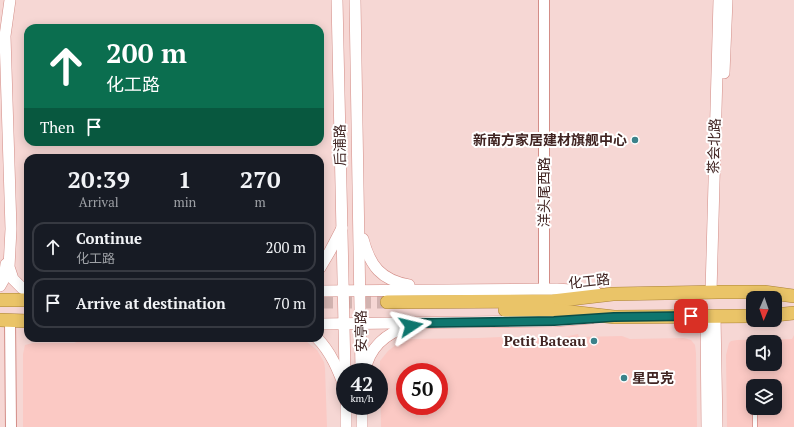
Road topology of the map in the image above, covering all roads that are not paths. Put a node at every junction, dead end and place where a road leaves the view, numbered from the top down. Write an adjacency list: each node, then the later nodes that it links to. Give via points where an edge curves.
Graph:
1 (2, 0): 8 (main road)
2 (10, 0): 15 (main road, via 5,36 11,229 9,267 13,279)
3 (337, 0): 10 (main road, 后浦路)
4 (355, 0): 11 (main road, 后浦路)
5 (544, 0): 16 (street, 洋头尾西路)
6 (719, 0): 22 (main road, 茶会北路)
7 (727, 0): 22 (main road, 茶会北路)
8 (0, 12)
9 (0, 84): 13 (main road, via 6,266)
10 (343, 226): 12 (main road); 17 (main road, 后浦路)
11 (359, 226): 18 (main road, 后浦路); 19 (main road, via 369,256 380,273 396,283)
12 (324, 261)
13 (0, 286)
14 (794, 286): 21 (highway)
15 (24, 289)
16 (544, 289): 19 (main road); 24 (main road)
17 (344, 290): 18 (main road); 20 (main road); 40 (main road, 安亭路)
18 (360, 290): 19 (main road); 41 (main road, 安亭路)
19 (435, 290)
20 (324, 291)
21 (769, 291)
22 (714, 292): 23 (highway, 化工路); 24 (highway, 化工路)
23 (746, 292)
24 (613, 294): 33 (highway, 化工路, via 553,301 387,306 553,310)
25 (782, 294): 26 (highway, 化工路)
26 (794, 296)
27 (0, 300): 28 (highway)
28 (24, 300)
29 (794, 313): 30 (highway)
30 (782, 315)
31 (710, 316): 32 (highway, 化工路); 33 (highway, 化工路); 53 (main road); 54 (main road)
32 (746, 316)
33 (614, 317): 38 (main road, via 554,321)
34 (782, 317): 36 (highway)
35 (5, 320): 37 (highway); 50 (street)
36 (794, 320)
37 (24, 321)
38 (422, 323): 41 (main road); 45 (main road, via 386,336 370,356)
39 (324, 324): 40 (main road)
40 (345, 324): 41 (main road); 43 (main road, 安亭路)
41 (361, 324): 44 (main road, 安亭路)
42 (321, 342): 46 (main road)
43 (345, 363)
44 (362, 363)
45 (368, 363)
46 (336, 368)
47 (346, 415): 51 (main road)
48 (362, 415): 52 (main road)
49 (755, 415): 55 (lane)
50 (11, 427)
51 (346, 427)
52 (362, 427)
53 (707, 427)
54 (717, 427)
55 (755, 427)

